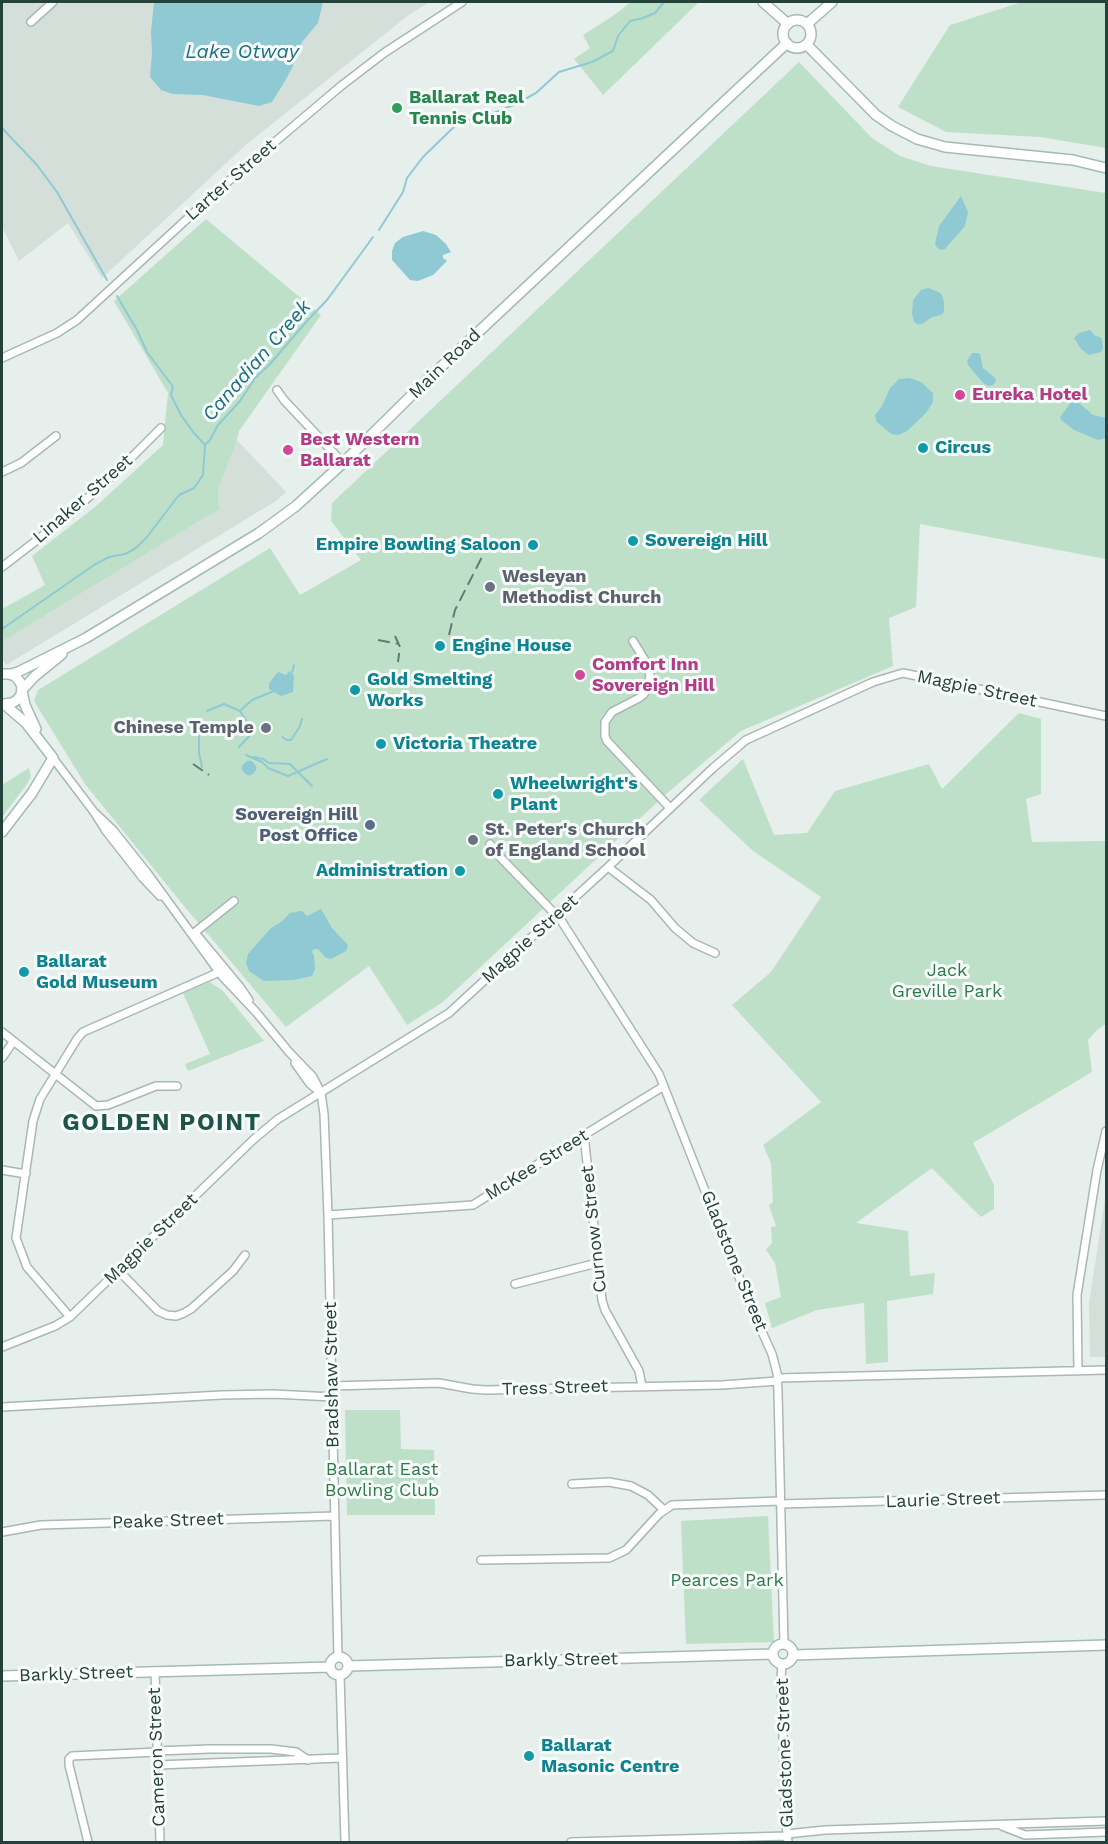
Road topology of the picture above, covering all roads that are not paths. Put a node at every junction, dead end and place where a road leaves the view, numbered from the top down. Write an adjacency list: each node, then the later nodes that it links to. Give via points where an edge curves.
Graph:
1 (53, 2): 5 (street)
2 (462, 2): 11 (street, Larter Street, via 341,86 224,185 73,323)
3 (763, 2): 6 (main road)
4 (832, 2): 7 (main road)
5 (31, 22)
6 (788, 24): 7 (main road, via 796,20); 8 (main road, via 784,34)
7 (807, 24): 9 (main road, via 811,34)
8 (787, 43): 9 (main road, via 796,48); 15 (main road, Main Road)
9 (807, 45): 10 (main road, via 876,115 917,139 945,147 1073,160)
10 (1107, 168)
11 (2, 358)
12 (277, 390): 15 (street)
13 (161, 428): 17 (street, Linaker Street, via 67,517)
14 (56, 436): 16 (street, via 21,463)
15 (343, 463): 19 (main road, Main Road, via 260,533)
16 (2, 472)
17 (2, 567)
18 (633, 640): 25 (street, via 646,662 648,686 639,698 612,712 605,722 605,736)
19 (74, 645): 20 (main road, Main Road); 21 (main road, Main Road)
20 (6, 673): 21 (main road, via 19,680)
21 (22, 690): 22 (main road, Main Road, via 15,701); 24 (main road, via 26,708)
22 (2, 703): 24 (main road, via 26,723)
23 (1107, 716): 25 (street, Magpie Street, via 903,673 862,687 746,740)
24 (52, 756): 26 (main road, via 32,793); 31 (street, via 105,831)
25 (670, 808): 28 (street, Magpie Street)
26 (2, 832)
27 (490, 844): 30 (street, Gladstone Street)
28 (608, 867): 30 (street, Magpie Street); 33 (street, via 651,900 693,943)
29 (234, 900): 32 (street)
30 (557, 915): 40 (street, Gladstone Street); 41 (street, Magpie Street, via 449,1013)
31 (183, 922): 32 (street); 34 (street)
32 (194, 933): 34 (street)
33 (715, 953)
34 (222, 971): 38 (street, via 83,1032); 41 (street, via 240,987 310,1084)
35 (2, 1032): 36 (street)
36 (13, 1042): 37 (street); 38 (street)
37 (2, 1058)
38 (55, 1074): 39 (street, via 98,1107 158,1085); 45 (street, via 36,1111)
39 (177, 1086)
40 (664, 1086): 43 (street, McKee Street); 55 (street, Gladstone Street, via 770,1349)
41 (321, 1093): 46 (street, Bradshaw Street); 49 (street, Magpie Street, via 267,1128)
42 (1107, 1131): 54 (street, via 1078,1285)
43 (584, 1135): 46 (street, McKee Street, via 473,1205); 48 (street, Curnow Street)
44 (2, 1170): 45 (street)
45 (26, 1174): 51 (street, via 17,1243 27,1267)
46 (328, 1215): 56 (street, Bradshaw Street)
47 (244, 1255): 49 (street, via 232,1271 181,1315 158,1311)
48 (597, 1263): 50 (street); 57 (street, Curnow Street, via 603,1305 639,1371)
49 (118, 1270): 51 (street, Magpie Street)
50 (515, 1284)
51 (70, 1317): 52 (street, Magpie Street)
52 (2, 1347)
53 (1107, 1370): 54 (street, Tress Street)
54 (1078, 1371): 55 (street, Tress Street)
55 (778, 1380): 57 (street, Tress Street); 62 (street, Gladstone Street)
56 (332, 1386): 57 (street, Tress Street, via 439,1383 486,1390); 58 (street, Bradshaw Street)
57 (642, 1386)
58 (333, 1397): 59 (street, via 222,1395); 64 (street, Bradshaw Street)
59 (2, 1407)
60 (572, 1484): 63 (street, via 609,1482 631,1486)
61 (1107, 1495): 62 (street, Laurie Street)
62 (780, 1503): 63 (street, Laurie Street, via 678,1504); 67 (street, Gladstone Street)
63 (664, 1510): 66 (street, via 626,1550 613,1557)
64 (335, 1516): 65 (street, Peake Street, via 41,1525); 71 (street, Bradshaw Street)
65 (2, 1533)
66 (481, 1560)
67 (784, 1644): 69 (main road, via 776,1647); 70 (main road, via 790,1646)
68 (1107, 1644): 70 (main road)
69 (773, 1654): 72 (main road); 73 (main road, Barkly Street)
70 (794, 1655): 72 (main road)
71 (338, 1657): 73 (main road, via 345,1659); 74 (main road)
72 (783, 1664): 85 (street, Gladstone Street)
73 (348, 1666): 76 (main road)
74 (330, 1667): 75 (main road, Barkly Street); 76 (main road)
75 (155, 1671): 77 (main road, Barkly Street); 78 (street, Cameron Street)
76 (340, 1675): 79 (street)
77 (2, 1676)
78 (157, 1752): 80 (street, via 271,1749 296,1752); 81 (street, Cameron Street); 86 (street, via 72,1756 69,1765)
79 (341, 1758): 80 (street); 88 (street)
80 (308, 1760): 81 (street)
81 (158, 1765): 87 (street, Cameron Street)
82 (1107, 1821): 83 (street)
83 (999, 1825): 84 (street, via 1025,1835); 85 (street, via 825,1830)
84 (1107, 1833)
85 (788, 1837): 89 (street)
86 (88, 1842)
87 (160, 1842)
88 (345, 1842)
89 (571, 1842)

